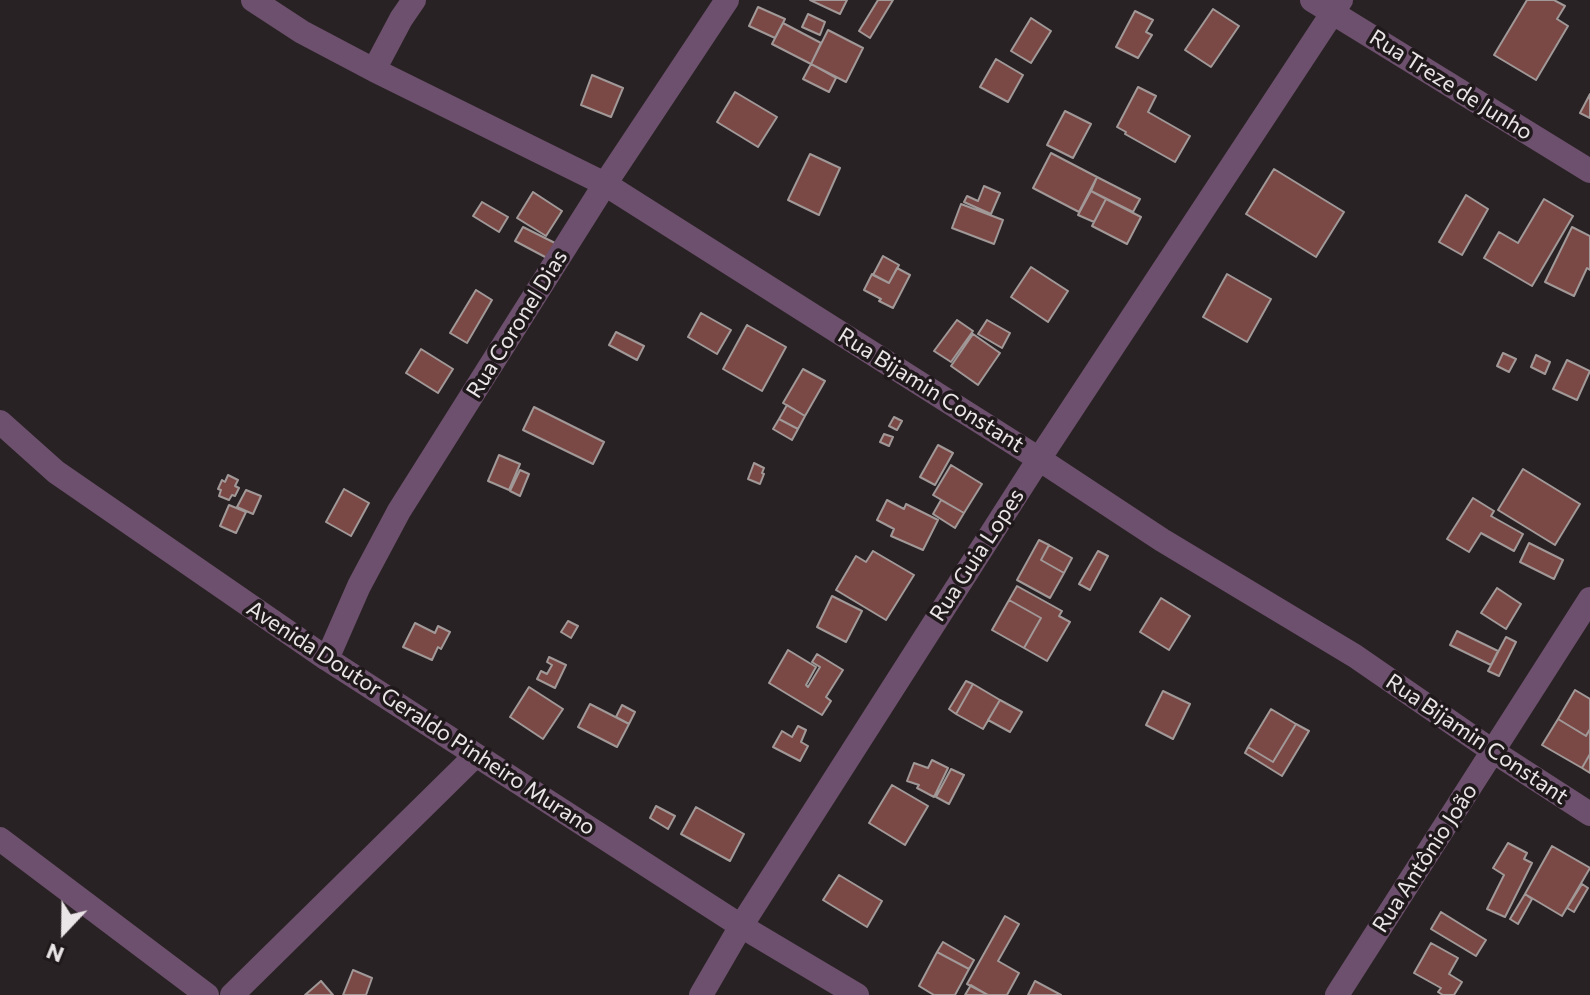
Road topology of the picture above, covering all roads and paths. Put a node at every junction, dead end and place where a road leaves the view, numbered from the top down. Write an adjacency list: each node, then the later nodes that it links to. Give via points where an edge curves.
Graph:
1 (253, 0): 5 (street, Rua Bijamin Constant)
2 (414, 0): 5 (street)
3 (727, 0): 7 (street, Rua Coronel Dias)
4 (1329, 4): 6 (street, Rua Treze de Junho); 9 (street, Rua Guia Lopes)
5 (374, 70): 7 (street, Rua Bijamin Constant)
6 (1590, 171)
7 (605, 184): 9 (street, Rua Bijamin Constant); 11 (street, Rua Coronel Dias, via 399,511)
8 (0, 422): 11 (street, Avenida Doutor Geraldo Pinheiro Murano, via 56,472)
9 (1039, 459): 12 (street, Rua Bijamin Constant, via 1355,656); 16 (street, Rua Guia Lopes)
10 (1590, 599): 12 (street, Rua Antônio João)
11 (327, 659): 13 (street, Avenida Doutor Geraldo Pinheiro Murano)
12 (1494, 752): 14 (street, Rua Bijamin Constant); 21 (street, Rua Antônio João)
13 (475, 756): 16 (street, Avenida Doutor Geraldo Pinheiro Murano); 18 (street)
14 (1590, 814)
15 (0, 839): 17 (street)
16 (741, 926): 19 (street, Rua Guia Lopes); 20 (street, Avenida Doutor Geraldo Pinheiro Murano)
17 (207, 995)
18 (232, 995)
19 (701, 995)
20 (857, 995)
21 (1337, 995)

